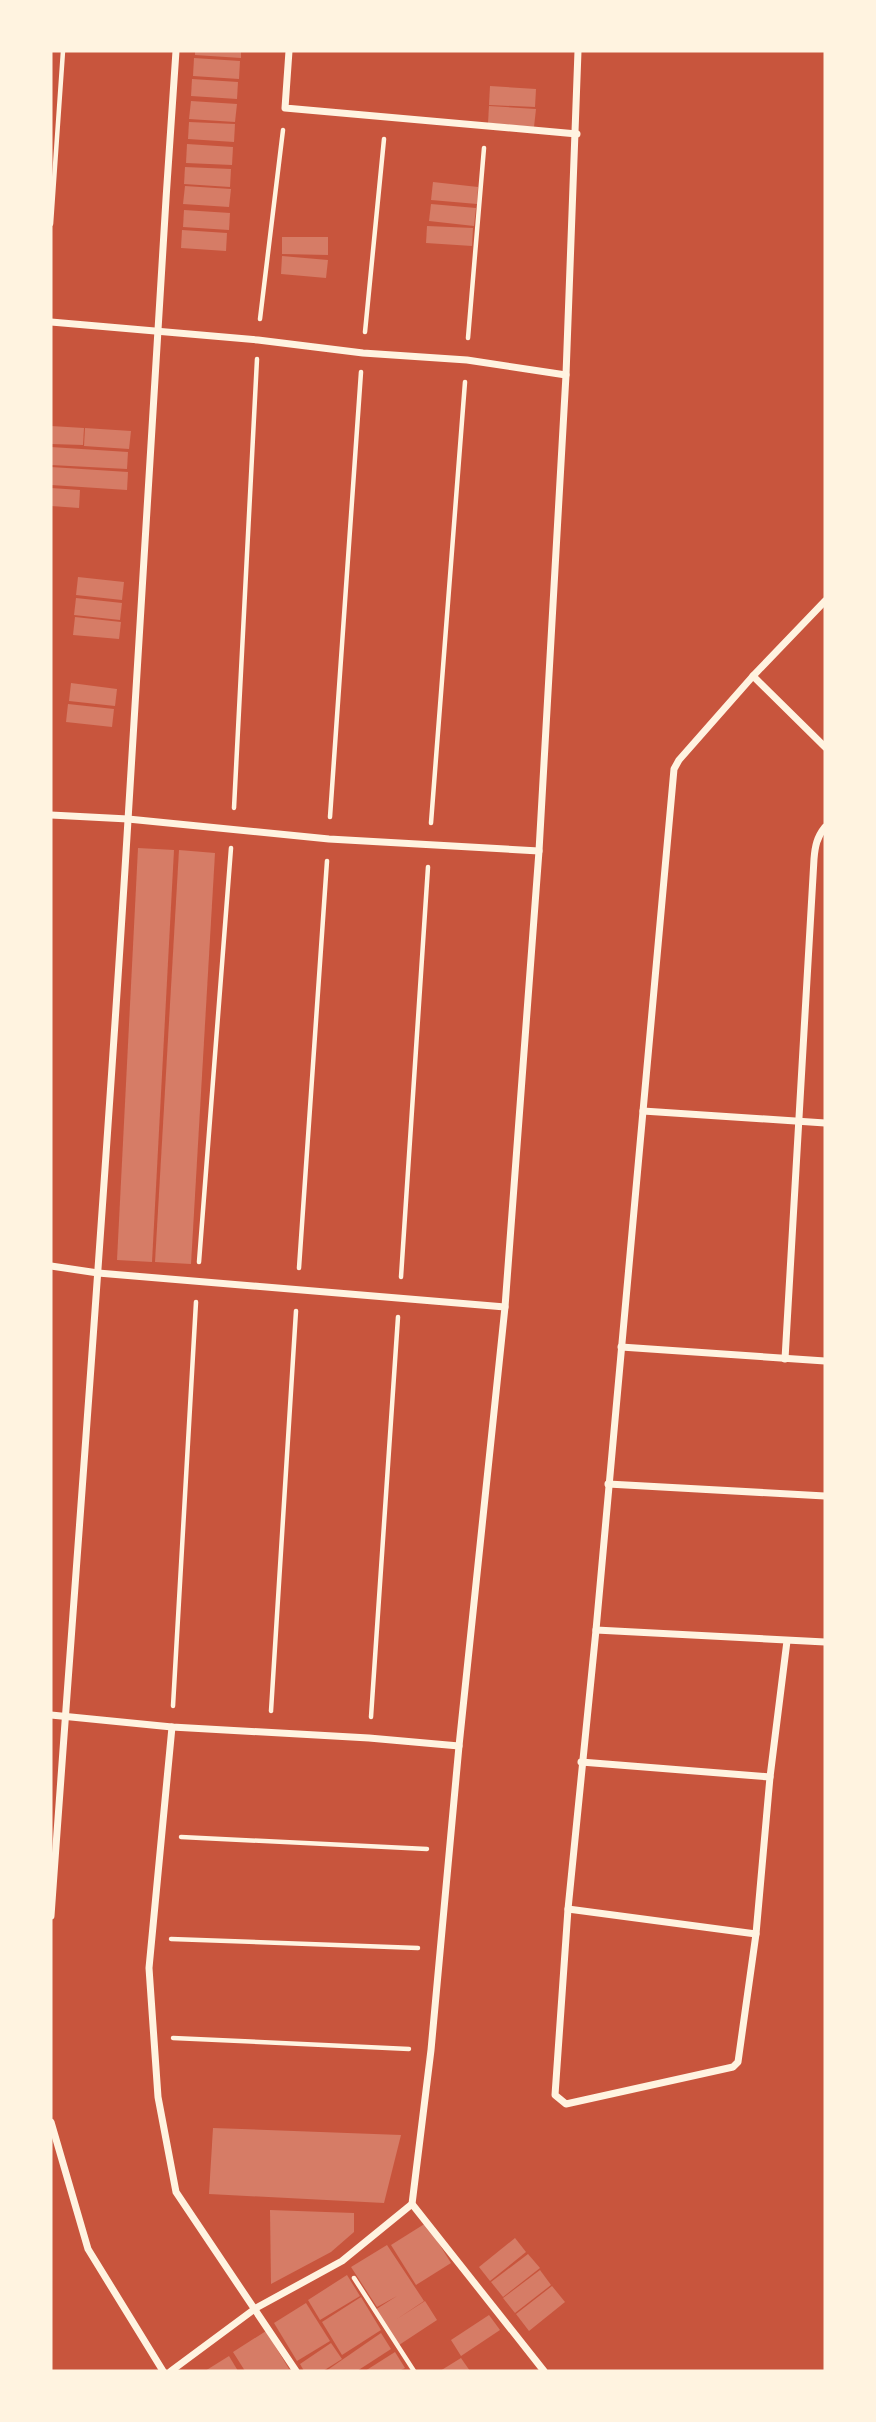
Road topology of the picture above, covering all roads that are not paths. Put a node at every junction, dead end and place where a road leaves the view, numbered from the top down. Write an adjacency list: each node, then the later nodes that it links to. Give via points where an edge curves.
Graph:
1 (176, 51): 6 (street)
2 (289, 51): 4 (street, via 285,108)
3 (578, 51): 4 (street)
4 (577, 134): 7 (street)
5 (51, 322): 6 (street)
6 (156, 333): 7 (street, via 467,360); 12 (street)
7 (566, 375): 14 (street)
8 (825, 601): 9 (street)
9 (753, 676): 10 (street); 15 (street, via 674,769)
10 (825, 747)
11 (51, 816): 12 (street)
12 (128, 819): 14 (street, via 329,839); 19 (street)
13 (825, 827): 16 (street, via 815,846)
14 (539, 851): 20 (street)
15 (643, 1111): 16 (street); 21 (street)
16 (799, 1120): 17 (street); 22 (street)
17 (825, 1122)
18 (51, 1266): 19 (street)
19 (98, 1273): 20 (street); 30 (street)
20 (505, 1307): 32 (street)
21 (621, 1347): 22 (street); 24 (street)
22 (785, 1359): 23 (street)
23 (825, 1361)
24 (608, 1484): 25 (street); 26 (street)
25 (825, 1496)
26 (596, 1630): 27 (street); 33 (street)
27 (787, 1641): 28 (street); 34 (street)
28 (825, 1642)
29 (51, 1715): 30 (street)
30 (65, 1716): 31 (street); 36 (street)
31 (172, 1727): 32 (street); 40 (street, via 149,1968 158,2097 176,2192)
32 (458, 1746): 39 (street, via 431,2050)
33 (582, 1762): 34 (street); 35 (street)
34 (770, 1777): 37 (street)
35 (568, 1909): 37 (street); 37 (street, via 555,2095 566,2104 733,2067 738,2062)
36 (51, 1916)
37 (756, 1934)
38 (51, 2122): 41 (street, via 88,2249)
39 (412, 2204): 40 (street, via 342,2261); 44 (street)
40 (256, 2308): 42 (street); 43 (street)
41 (163, 2371)
42 (171, 2371)
43 (296, 2371)
44 (544, 2371)

